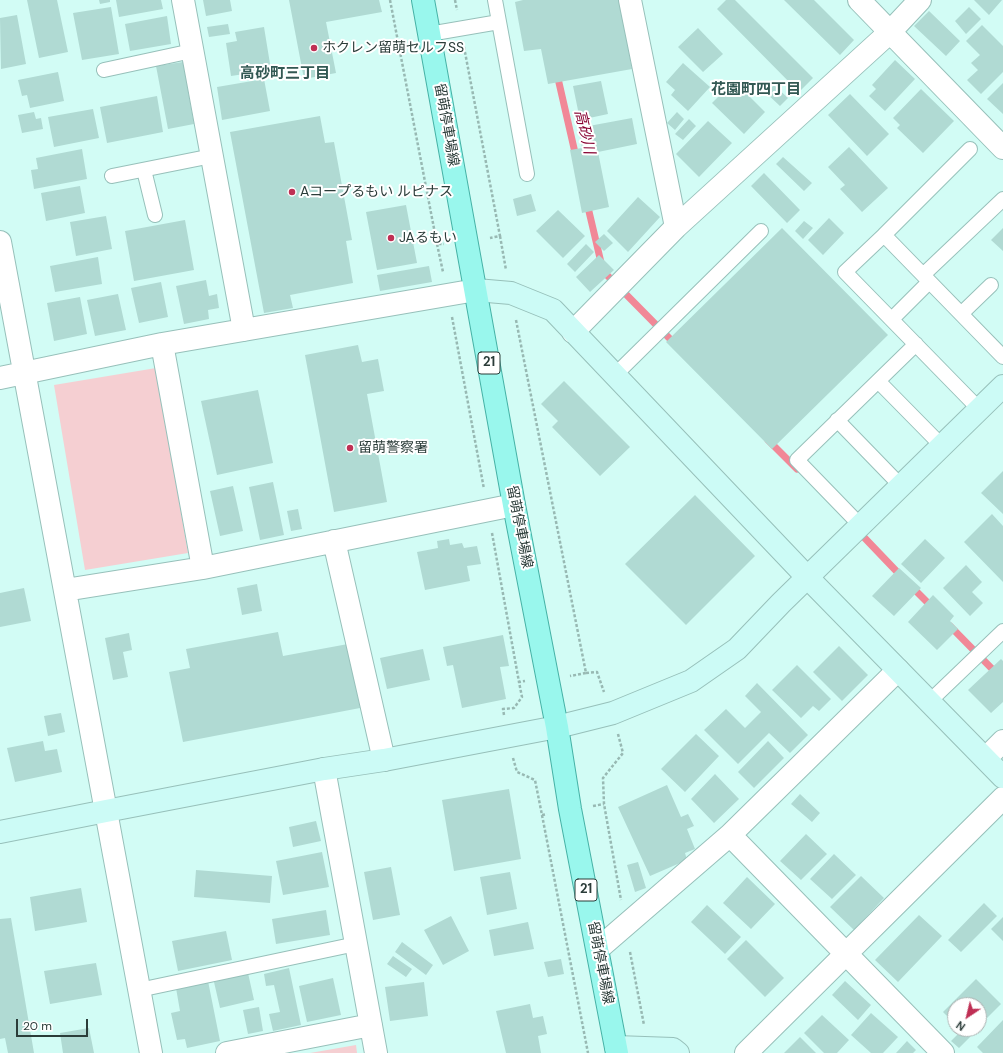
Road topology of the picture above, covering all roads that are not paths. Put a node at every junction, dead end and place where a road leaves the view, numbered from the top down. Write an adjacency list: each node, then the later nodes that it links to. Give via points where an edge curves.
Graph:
1 (183, 0): 10 (street)
2 (423, 0): 9 (main road, 留萌停車場線 / 21)
3 (495, 0): 7 (lane)
4 (630, 0): 20 (street)
5 (859, 0): 8 (street)
6 (920, 0): 8 (street)
7 (499, 22): 9 (lane); 16 (lane)
8 (890, 32): 12 (street); 20 (street)
9 (430, 34): 26 (main road, 留萌停車場線 / 21)
10 (192, 51): 11 (lane); 14 (street)
11 (104, 70)
12 (1003, 148)
13 (970, 149): 22 (lane)
14 (212, 156): 15 (lane); 29 (street)
15 (144, 170): 17 (lane); 19 (lane)
16 (527, 174)
17 (112, 176)
18 (1003, 199): 24 (lane)
19 (155, 216)
20 (676, 227): 30 (street)
21 (761, 231): 35 (lane)
22 (884, 235): 24 (lane); 28 (lane, via 845,272)
23 (0, 242): 34 (street)
24 (926, 279): 27 (lane); 28 (lane)
25 (990, 285): 27 (lane)
26 (476, 290): 29 (street); 30 (street, via 511,293 553,310); 43 (main road, 留萌停車場線 / 21)
27 (961, 314): 33 (lane)
28 (892, 320): 32 (lane)
29 (244, 330): 31 (street)
30 (573, 332): 35 (street)
31 (162, 344): 34 (street); 46 (street)
32 (916, 344): 37 (lane); 39 (lane)
33 (1003, 358)
34 (25, 374): 36 (street); 48 (street)
35 (615, 375): 47 (street)
36 (0, 378)
37 (878, 381): 40 (lane); 41 (lane)
38 (1003, 386): 39 (street)
39 (979, 410): 41 (street)
40 (837, 420): 42 (lane); 44 (lane, via 797,460)
41 (942, 446): 42 (street)
42 (901, 486): 44 (street)
43 (514, 505): 45 (street); 52 (main road, 留萌停車場線 / 21)
44 (861, 526): 47 (street)
45 (334, 541): 46 (street); 55 (street)
46 (203, 568): 48 (street)
47 (808, 578): 50 (street); 52 (street, via 737,650 691,681 613,713)
48 (65, 590): 59 (street)
49 (1003, 631): 51 (lane)
50 (898, 670): 51 (street); 61 (street)
51 (930, 702): 54 (street)
52 (557, 726): 55 (street); 63 (main road, 留萌停車場線 / 21, via 570,809)
53 (1003, 741): 54 (street)
54 (986, 758): 57 (street)
55 (384, 760): 56 (street)
56 (324, 769): 59 (street); 62 (street)
57 (1003, 777)
58 (1003, 798): 64 (street)
59 (106, 811): 60 (street); 65 (street)
60 (0, 832)
61 (730, 835): 63 (street); 64 (street)
62 (356, 944): 65 (lane); 66 (street)
63 (598, 949): 67 (main road, 留萌停車場線 / 21)
64 (845, 953): 72 (street); 73 (street)
65 (139, 990): 68 (street)
66 (371, 1025): 69 (street); 70 (street)
67 (616, 1050): 71 (street, via 674,1048)
68 (151, 1053)
69 (227, 1053)
70 (376, 1053)
71 (678, 1053)
72 (746, 1053)
73 (943, 1053)

